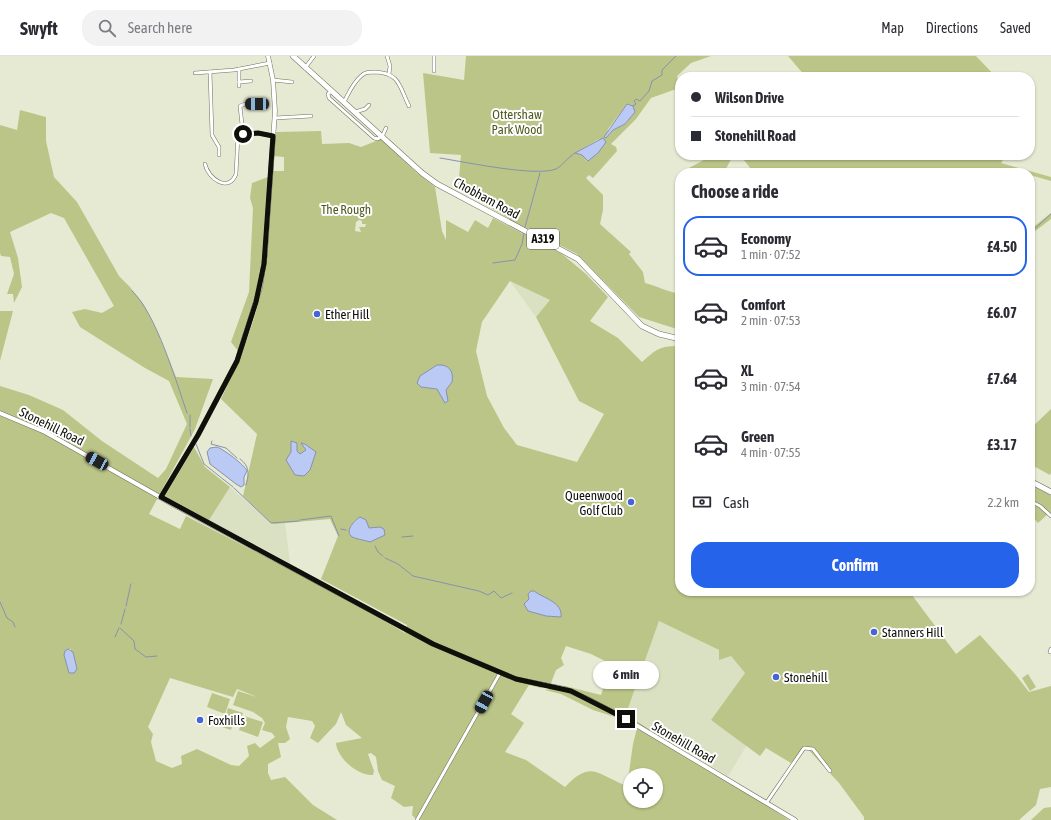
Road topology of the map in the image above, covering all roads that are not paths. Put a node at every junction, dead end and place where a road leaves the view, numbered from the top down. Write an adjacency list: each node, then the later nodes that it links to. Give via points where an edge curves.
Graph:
1 (268, 56): 6 (street)
2 (293, 56): 7 (main road, Chobham Road / A319)
3 (314, 56): 7 (street)
4 (387, 56): 12 (street)
5 (434, 56): 9 (street)
6 (270, 63): 8 (street); 13 (street)
7 (305, 68): 16 (main road, Chobham Road / A319)
8 (239, 69): 10 (street); 14 (street, via 239,84)
9 (434, 71)
10 (210, 72): 11 (street); 28 (street, via 212,135 219,147)
11 (195, 73)
12 (389, 74): 17 (street, via 364,74 355,82); 20 (street, via 396,80)
13 (273, 80): 15 (street); 23 (street)
14 (251, 81)
15 (292, 82)
16 (331, 91): 17 (main road, Chobham Road / A319); 27 (street, Chobham Road, via 328,94 329,98 374,138)
17 (344, 102): 21 (main road, Chobham Road / A319)
18 (257, 104): 25 (street, via 240,106)
19 (369, 105): 21 (street)
20 (410, 107)
21 (355, 113): 27 (main road, Chobham Road / A319)
22 (311, 116): 23 (street)
23 (275, 118): 26 (street)
24 (386, 128): 27 (street)
25 (243, 134): 26 (street); 29 (street, via 237,136 237,170 233,180 224,183 216,181)
26 (273, 136): 34 (street, via 264,264 256,302 237,361 198,435)
27 (382, 136): 30 (main road, Chobham Road / A319, via 436,184 578,259 642,326)
28 (220, 155)
29 (206, 164)
30 (675, 338)
31 (0, 413): 34 (street, Stonehill Road, via 45,432)
32 (1035, 484): 33 (main road)
33 (1051, 492)
34 (161, 497): 37 (street, Stonehill Road, via 433,644)
35 (1035, 504): 36 (street)
36 (1051, 516)
37 (500, 673): 39 (street, Stonehill Road, via 571,691 588,699); 40 (street)
38 (830, 770): 39 (street, via 813,750 804,748)
39 (767, 802): 41 (street, Stonehill Road)
40 (417, 820)
41 (795, 820)

